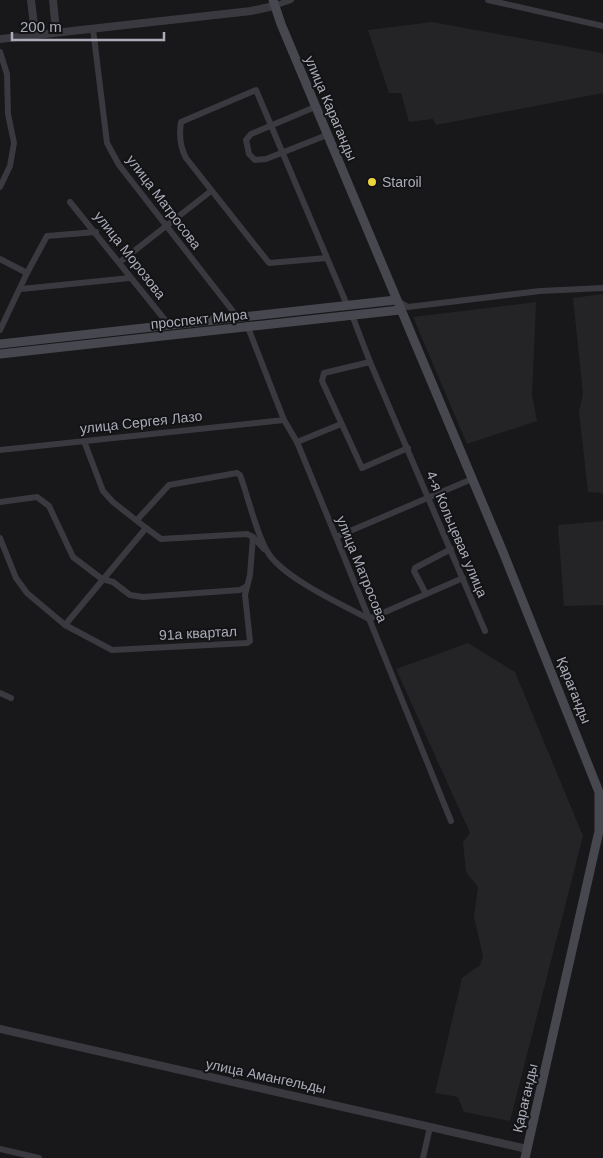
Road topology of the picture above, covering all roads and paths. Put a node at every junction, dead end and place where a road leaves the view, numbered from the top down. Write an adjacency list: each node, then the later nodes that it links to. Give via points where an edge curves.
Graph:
1 (31, 0): 9 (street)
2 (52, 0): 8 (street)
3 (291, 0): 5 (street)
4 (488, 0): 6 (street)
5 (274, 3): 7 (street, via 251,11); 12 (main road, улица Караганды)
6 (603, 26)
7 (93, 29): 8 (street); 19 (street, улица Матросова, via 108,143 119,165)
8 (56, 31): 9 (street)
9 (35, 34): 10 (street)
10 (0, 39)
11 (0, 52): 16 (street, via 7,74 8,114 14,143 10,166)
12 (315, 107): 13 (street); 14 (main road, улица Караганды)
13 (270, 124): 15 (street); 15 (street, via 246,140 249,154 255,160); 17 (street, via 256,90 181,122 181,149)
14 (327, 135): 15 (street); 28 (main road, улица Караганды)
15 (282, 152): 21 (street)
16 (0, 187)
17 (211, 191): 19 (street); 21 (street, via 269,263)
18 (70, 202): 20 (street, улица Морозова)
19 (166, 227): 23 (street); 32 (street, улица Матросова)
20 (96, 232): 23 (street, улица Морозова); 24 (street, via 47,236)
21 (327, 258): 29 (street)
22 (0, 259): 24 (street)
23 (120, 262): 25 (street, улица Морозова)
24 (26, 273): 27 (street)
25 (130, 278): 27 (street); 33 (street, улица Морозова)
26 (603, 288): 30 (street, via 540,291)
27 (20, 289): 35 (street)
28 (396, 300): 29 (main road, проспект Мира); 30 (main road, улица Караганды)
29 (348, 305): 32 (main road, проспект Мира)
30 (404, 308): 31 (main road, проспект Мира); 45 (main road, Қарағанды)
31 (352, 315): 34 (main road, проспект Мира); 38 (street, 4-я Кольцевая улица)
32 (237, 318): 33 (main road, проспект Мира); 34 (street, улица Матросова)
33 (169, 325): 36 (main road, проспект Мира)
34 (248, 327): 37 (main road, проспект Мира); 39 (street, улица Матросова)
35 (0, 330)
36 (0, 344)
37 (0, 354)
38 (370, 362): 40 (street, via 324,373 322,381); 43 (street, 4-я Кольцевая улица)
39 (284, 420): 41 (street, улица Сергея Лазо); 42 (street, улица Матросова)
40 (341, 424): 42 (street); 43 (street, via 362,468)
41 (84, 441): 44 (street, улица Сергея Лазо); 48 (street, via 103,491)
42 (297, 442): 50 (street, улица Матросова)
43 (408, 448): 46 (street, 4-я Кольцевая улица)
44 (0, 450)
45 (472, 479): 46 (street); 68 (main road, Қарағанды, via 596,782 601,805 599,832)
46 (427, 497): 50 (street); 53 (street, 4-я Кольцевая улица)
47 (0, 502): 56 (street, via 37,497 49,506 73,557)
48 (136, 520): 49 (street); 54 (street, via 170,485 237,473)
49 (146, 528): 51 (street, via 161,539 247,534); 56 (street)
50 (336, 536): 59 (street, улица Матросова)
51 (253, 537): 54 (street); 57 (street)
52 (0, 538): 60 (street, via 16,578)
53 (451, 549): 55 (street, 4-я Кольцевая улица); 58 (street, via 415,568)
54 (266, 551): 59 (street, via 276,563 324,596)
55 (463, 578): 58 (street); 61 (street, 4-я Кольцевая улица)
56 (102, 579): 57 (street, via 135,597 240,590); 60 (street)
57 (247, 586): 60 (street, 91а квартал, via 245,605 250,641 247,643 112,650)
58 (426, 594): 59 (street)
59 (369, 619): 64 (street, улица Матросова)
60 (65, 625)
61 (485, 630)
62 (0, 693): 63 (street)
63 (11, 698)
64 (451, 821)
65 (0, 1029): 66 (street, улица Амангельды)
66 (430, 1127): 68 (street, улица Амангельды); 71 (street)
67 (0, 1149): 69 (street)
68 (526, 1153)
69 (25, 1156): 70 (street)
70 (39, 1158)
71 (423, 1158)

